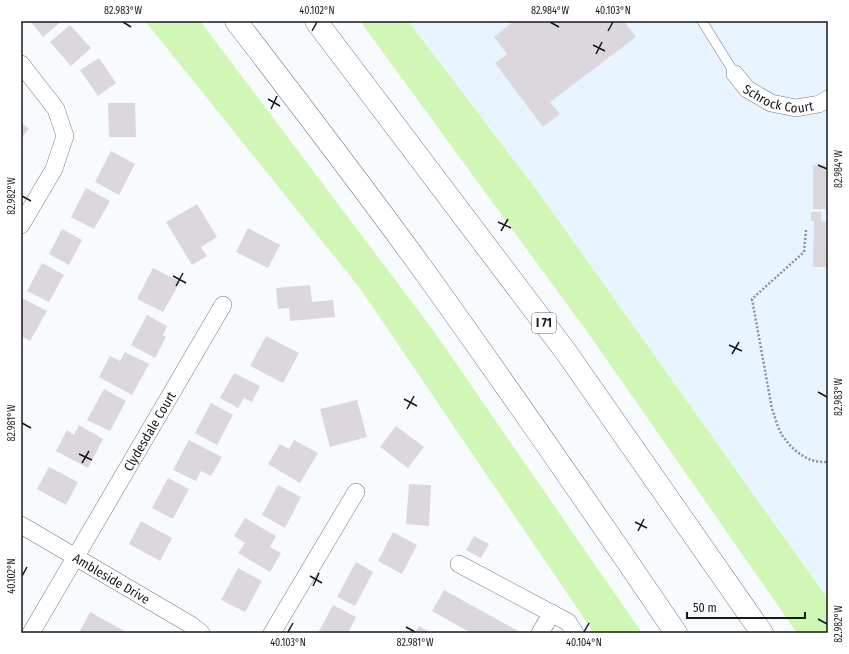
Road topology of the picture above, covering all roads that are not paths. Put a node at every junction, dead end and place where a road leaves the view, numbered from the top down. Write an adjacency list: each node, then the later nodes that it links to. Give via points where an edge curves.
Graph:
1 (236, 21): 19 (highway, via 431,281)
2 (316, 21): 20 (highway, I 71, via 566,352)
3 (702, 21): 5 (lane)
4 (21, 64): 7 (street, via 56,109 65,136 54,169)
5 (735, 74): 6 (street, Schrock Court, via 747,89 771,103 796,108 819,104)
6 (828, 99)
7 (21, 225)
8 (223, 305): 11 (street, Clydesdale Court)
9 (356, 492): 16 (street)
10 (21, 525): 11 (street, Ambleside Drive)
11 (76, 557): 14 (street, Clydesdale Court); 15 (street, Ambleside Drive)
12 (459, 564): 13 (street)
13 (552, 613): 17 (street); 18 (street, via 568,622)
14 (31, 633)
15 (201, 633)
16 (272, 633)
17 (540, 633)
18 (575, 633)
19 (676, 633)
20 (762, 633)

